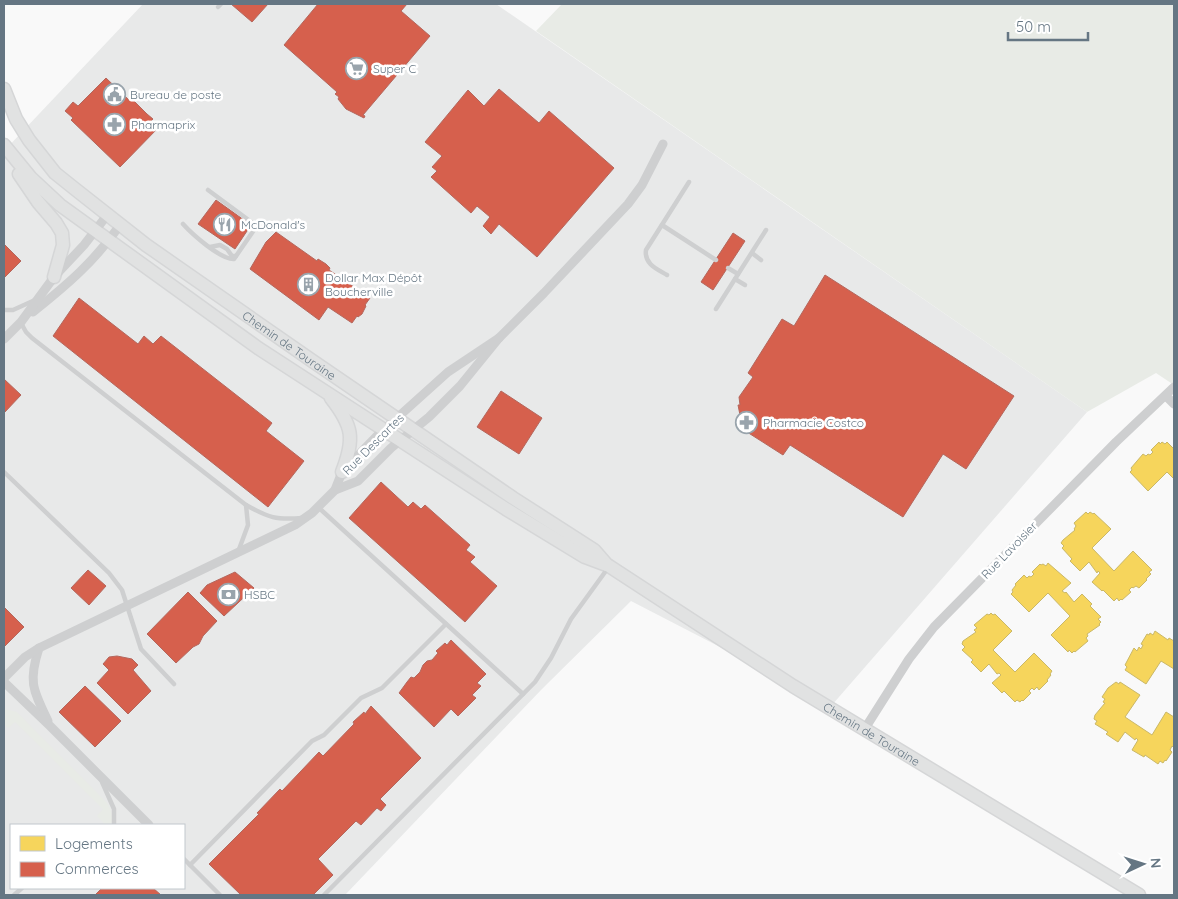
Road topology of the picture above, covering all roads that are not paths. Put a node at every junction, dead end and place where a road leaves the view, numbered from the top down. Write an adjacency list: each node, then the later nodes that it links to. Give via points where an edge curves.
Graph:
1 (4, 89): 6 (street, Chemin de Touraine, via 22,129 47,163 64,181)
2 (663, 144): 27 (street, Rue Descartes, via 642,185 628,204)
3 (4, 147): 11 (street, Chemin de Touraine, via 42,190); 21 (street, via 32,194 62,233 62,251)
4 (688, 182): 9 (lane)
5 (208, 190): 15 (lane, via 254,224 254,230)
6 (108, 214): 8 (street, Chemin de Touraine); 11 (street)
7 (183, 224): 13 (lane)
8 (120, 225): 12 (street); 33 (street, Chemin de Touraine)
9 (662, 225): 16 (lane); 19 (lane, via 645,254 648,262)
10 (766, 230): 14 (lane)
11 (96, 232): 12 (street, Chemin de Touraine); 21 (street)
12 (109, 241): 26 (street, via 72,281); 30 (street, Chemin de Touraine, via 258,348)
13 (210, 247): 15 (lane, via 220,245); 15 (lane, via 227,259)
14 (752, 253): 17 (lane); 20 (lane)
15 (236, 256)
16 (716, 260)
17 (761, 260)
18 (728, 268): 20 (lane)
19 (667, 275)
20 (737, 276): 22 (lane); 24 (lane)
21 (54, 277): 23 (street)
22 (745, 285)
23 (38, 299): 25 (lane, via 13,310); 26 (street)
24 (716, 309)
25 (4, 310)
26 (21, 322): 28 (street); 40 (lane, via 32,338)
27 (499, 338): 33 (street, Rue Descartes, via 448,372); 35 (street, Rue Descartes, via 460,386)
28 (4, 339)
29 (1174, 387): 31 (street, Rue Lavoisier)
30 (327, 392): 34 (street, Chemin de Touraine); 38 (street, via 345,417 349,430 349,450)
31 (1166, 396): 32 (street); 53 (street, Rue Lavoisier, via 1116,442 934,627 908,658)
32 (1174, 404)
33 (397, 418): 34 (street, Rue Descartes); 35 (street, Chemin de Touraine)
34 (385, 429): 36 (street, Chemin de Touraine); 38 (street, Rue Descartes)
35 (414, 429): 36 (street, Rue Descartes); 44 (street, Chemin de Touraine, via 594,550)
36 (401, 440): 39 (street, Rue Descartes, via 358,481); 44 (street, Chemin de Touraine, via 514,514 585,557)
37 (4, 472): 45 (lane, via 109,574 122,590)
38 (342, 472): 39 (street, Rue Descartes)
39 (335, 490): 41 (street)
40 (246, 505): 42 (lane, via 272,518); 43 (lane, via 248,525)
41 (318, 507): 42 (street); 46 (lane)
42 (305, 518): 43 (street)
43 (238, 552): 45 (street)
44 (609, 566): 51 (lane, via 572,619 535,682); 53 (street, Chemin de Touraine)
45 (127, 606): 47 (street); 50 (lane, via 141,649)
46 (446, 624): 51 (lane); 58 (lane, via 382,688 361,698 324,736 312,741)
47 (39, 648): 48 (street); 52 (street, via 32,685)
48 (4, 678)
49 (4, 682): 52 (street)
50 (174, 684)
51 (523, 694): 60 (lane)
52 (50, 726): 54 (street)
53 (864, 730): 61 (street, Chemin de Touraine)
54 (99, 776): 55 (lane, via 114,809); 56 (street)
55 (114, 824)
56 (148, 824)
57 (185, 860): 58 (lane)
58 (190, 865): 59 (lane)
59 (220, 895)
60 (324, 895)
61 (1139, 895)

